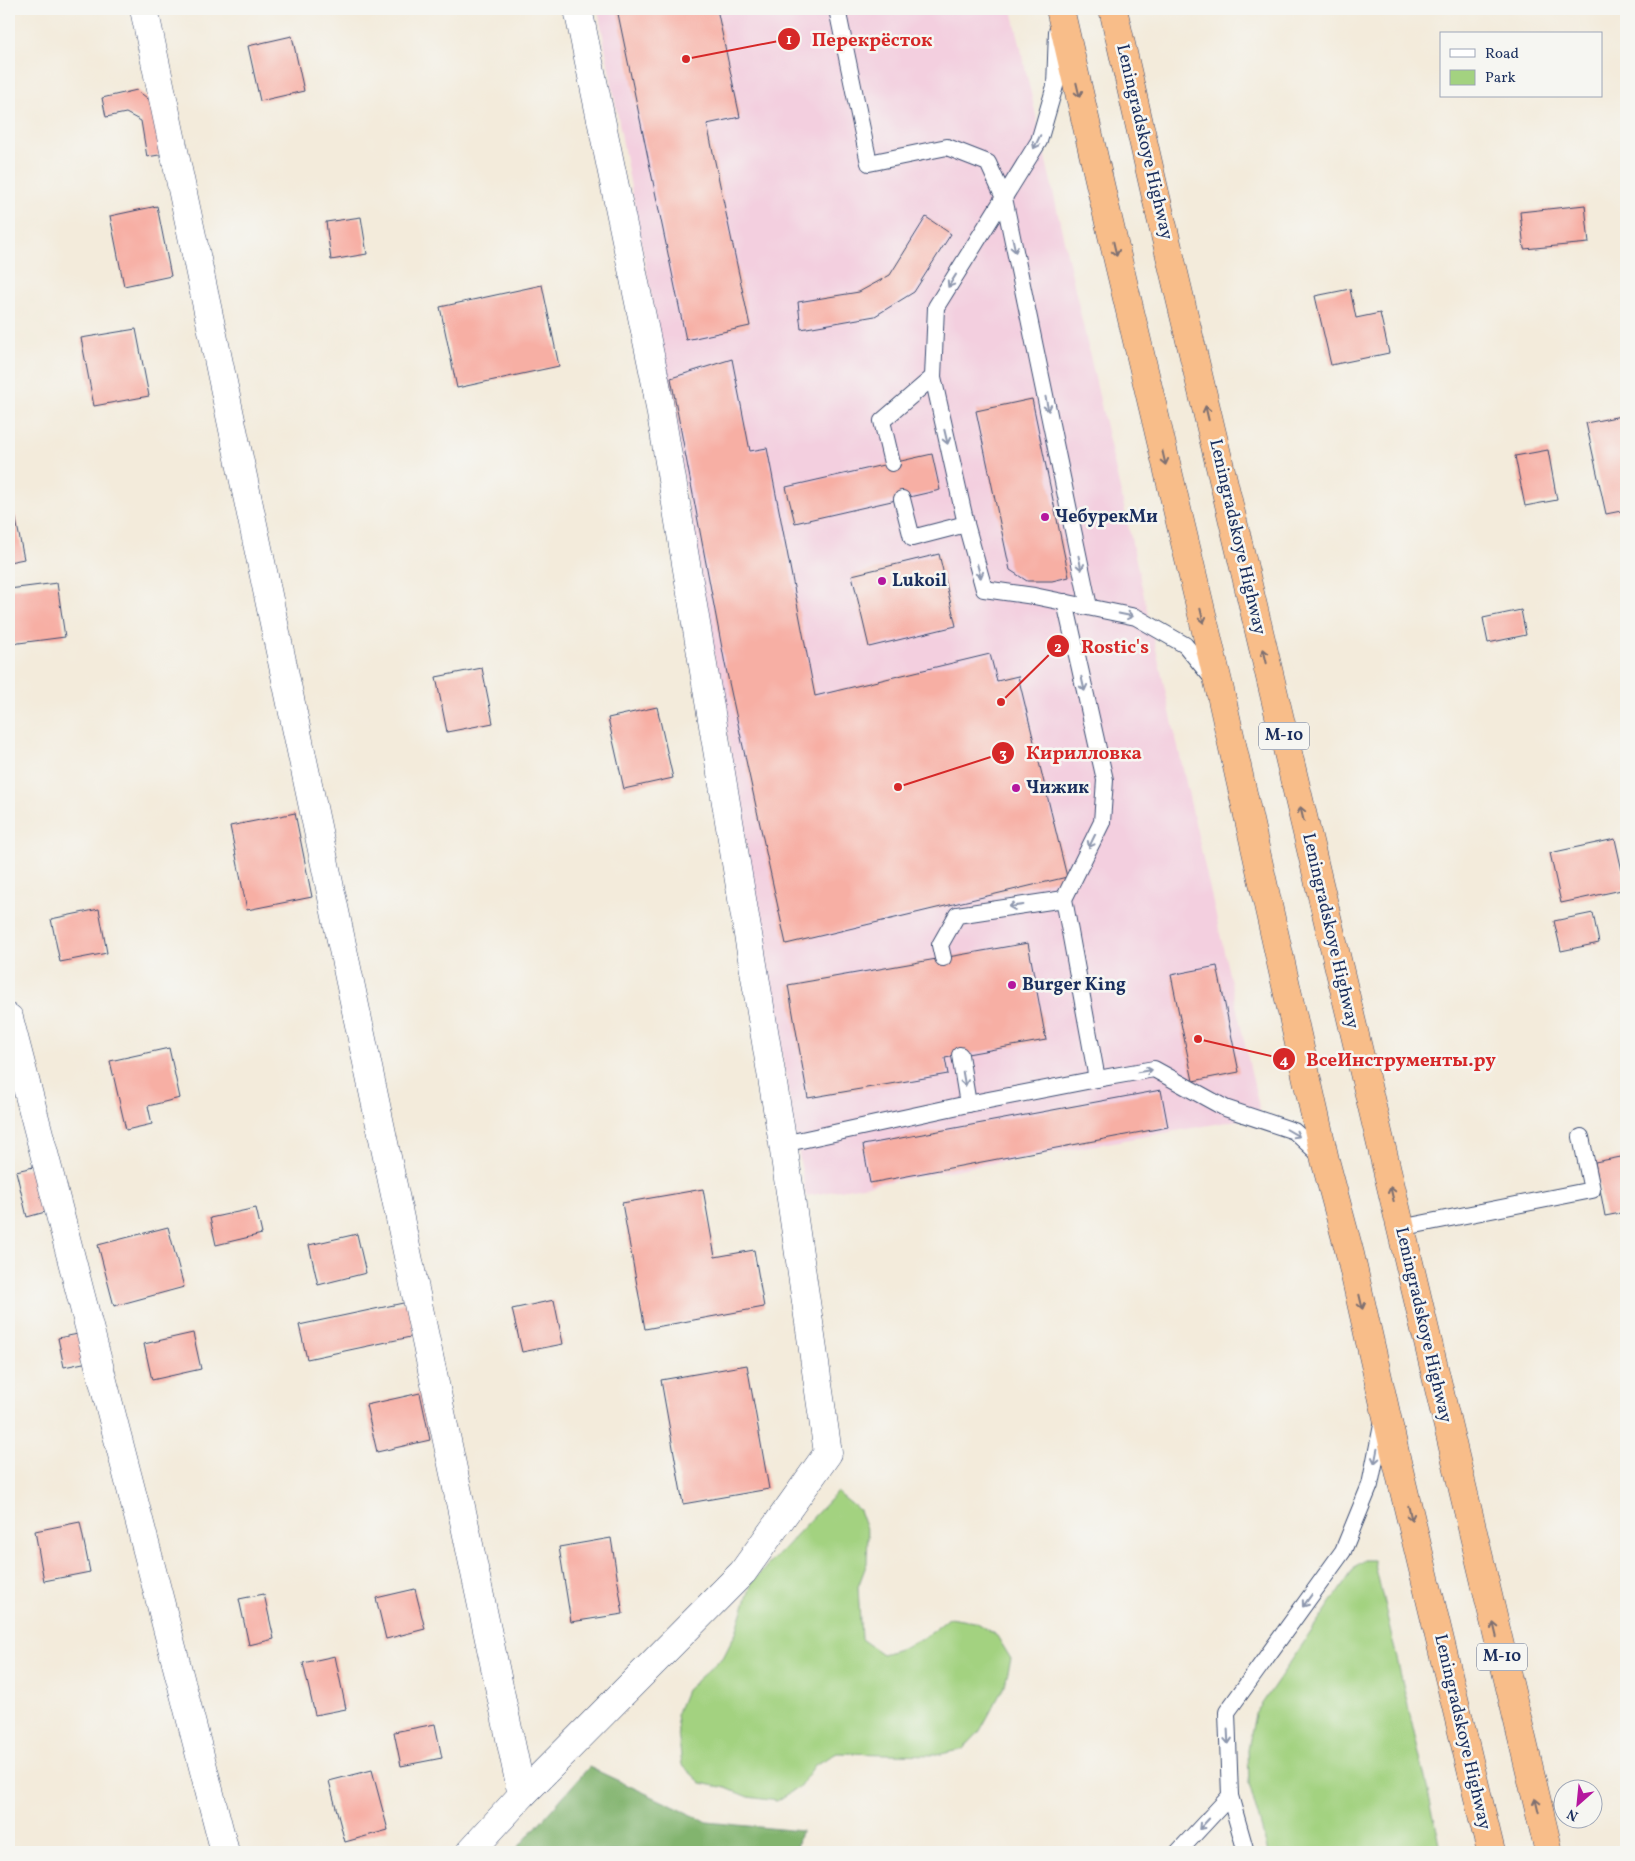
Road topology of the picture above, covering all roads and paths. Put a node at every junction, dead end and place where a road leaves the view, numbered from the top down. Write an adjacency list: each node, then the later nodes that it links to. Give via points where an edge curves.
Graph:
1 (144, 9): 25 (street)
2 (578, 9): 21 (street, via 656,384)
3 (837, 9): 6 (lane, via 869,163 947,147 988,164)
4 (1059, 9): 6 (lane, one-way to 6, via 1055,86 1039,141); 13 (highway, Leningradskoye Highway / М-10, one-way to 13)
5 (1114, 9): 23 (highway, Leningradskoye Highway / М-10, one-way to 5)
6 (1004, 198): 7 (lane, one-way to 7, via 936,308); 12 (lane, one-way to 12)
7 (933, 378): 8 (lane, via 882,421); 10 (lane, one-way to 10)
8 (892, 463)
9 (902, 499): 10 (lane, via 912,538)
10 (966, 524): 11 (lane, one-way to 11, via 984,589)
11 (1065, 602): 12 (lane); 14 (lane, one-way to 14, via 1105,780 1102,822)
12 (1089, 607): 13 (lane, one-way to 13, via 1136,617 1185,645)
13 (1219, 686): 22 (highway, Leningradskoye Highway / М-10)
14 (1064, 899): 15 (lane, one-way to 15, via 957,915 940,945); 18 (lane)
15 (943, 958)
16 (9, 1018): 27 (street)
17 (960, 1055): 19 (lane, one-way to 19)
18 (1096, 1079): 19 (lane); 22 (lane, one-way to 22, via 1154,1070 1225,1108 1294,1131)
19 (968, 1104): 21 (lane)
20 (1581, 1137): 23 (lane, via 1592,1190)
21 (783, 1144): 25 (street, via 828,1453 743,1572)
22 (1326, 1160): 24 (highway, Leningradskoye Highway / М-10, one-way to 24)
23 (1400, 1228): 32 (highway, Leningradskoye Highway / М-10, one-way to 23)
24 (1385, 1408): 26 (lane, one-way to 26, via 1370,1485 1343,1551 1226,1712); 31 (highway, Leningradskoye Highway / М-10, one-way to 31)
25 (522, 1795): 28 (street)
26 (1230, 1796): 29 (lane, one-way to 29); 30 (lane)
27 (225, 1852)
28 (470, 1852)
29 (1178, 1852)
30 (1246, 1852)
31 (1491, 1852)
32 (1549, 1852)

